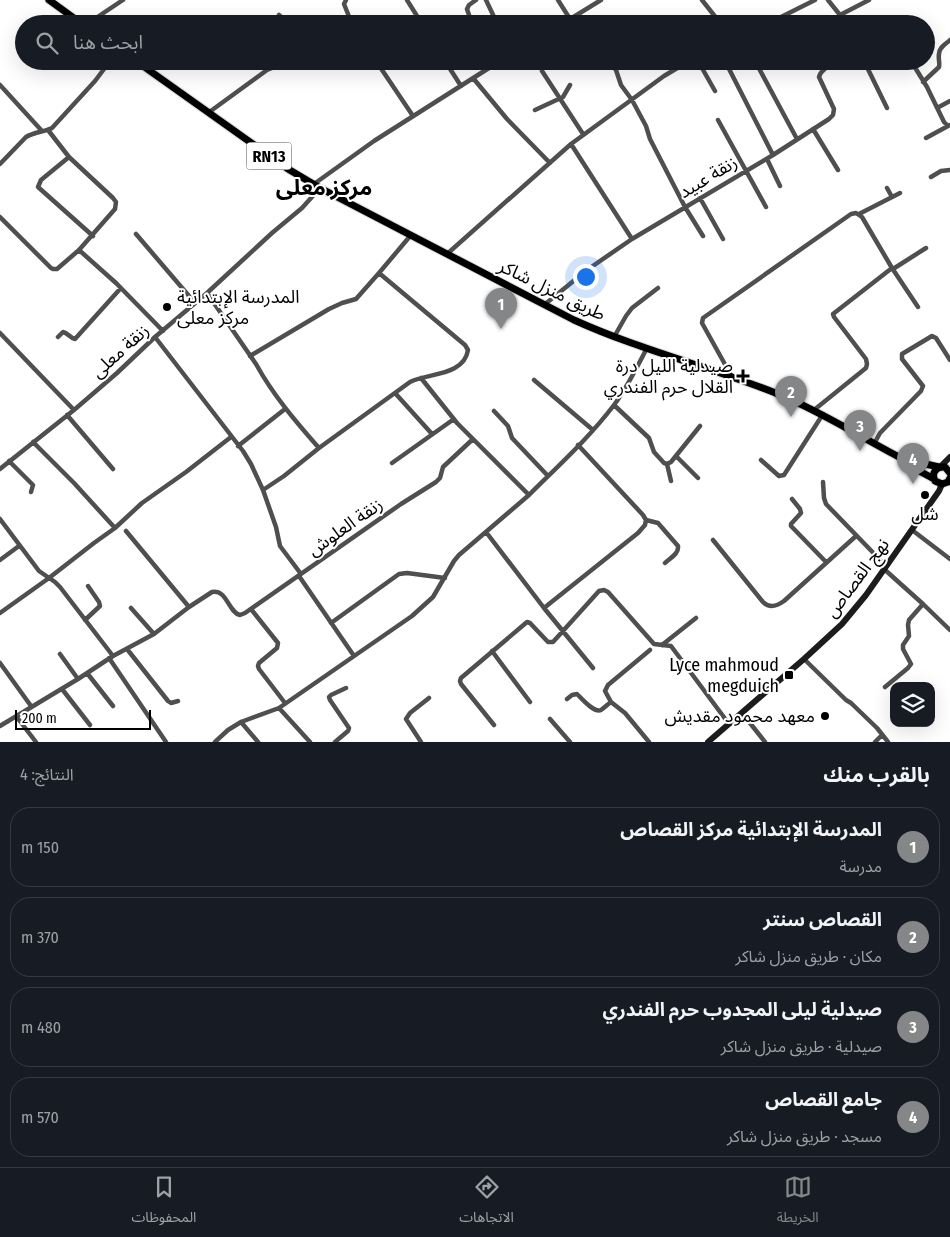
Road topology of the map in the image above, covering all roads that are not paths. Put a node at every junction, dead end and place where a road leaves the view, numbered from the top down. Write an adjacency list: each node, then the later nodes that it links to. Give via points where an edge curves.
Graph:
1 (49, 0): 15 (main road)
2 (123, 0): 16 (street)
3 (346, 0): 17 (street, via 344,4)
4 (407, 0): 18 (street)
5 (476, 0): 19 (street, via 467,8)
6 (486, 0): 20 (street)
7 (558, 0): 21 (street)
8 (601, 0): 22 (street)
9 (702, 0): 23 (street)
10 (815, 0): 24 (street)
11 (828, 0): 25 (street)
12 (852, 0): 14 (street)
13 (869, 0): 14 (street)
14 (856, 6): 25 (street)
15 (70, 15)
16 (100, 15)
17 (348, 15)
18 (416, 15)
19 (469, 15)
20 (494, 15)
21 (567, 15)
22 (577, 15)
23 (714, 15)
24 (785, 15)
25 (840, 15)
26 (950, 40): 43 (street, via 939,50 939,68)
27 (103, 70): 59 (street)
28 (148, 70): 54 (main road, طريق منزل شاكر / RN13)
29 (267, 70): 54 (street)
30 (382, 70): 55 (street)
31 (450, 70): 46 (street)
32 (484, 70): 42 (street)
33 (616, 70): 49 (street, via 621,85)
34 (674, 70): 49 (street)
35 (703, 70): 47 (street)
36 (730, 70): 65 (street)
37 (760, 70): 63 (street)
38 (823, 70): 58 (street, زنقة عبيد, via 819,77 834,113)
39 (868, 70): 51 (street)
40 (916, 70): 43 (street)
41 (542, 71): 48 (street)
42 (474, 78): 46 (street); 68 (street, via 508,120)
43 (923, 82): 52 (street)
44 (0, 85): 60 (street)
45 (570, 85): 48 (street)
46 (460, 86): 55 (street)
47 (715, 91)
48 (560, 99): 53 (street); 61 (street)
49 (632, 100): 61 (street); 80 (street)
50 (950, 101): 52 (street)
51 (887, 108)
52 (937, 108): 57 (street)
53 (535, 110)
54 (208, 113): 74 (main road, طريق منزل شاكر / RN13)
55 (413, 116): 74 (street, via 374,141)
56 (718, 120): 72 (street)
57 (949, 125): 62 (street)
58 (813, 129): 63 (street, زنقة عبيد); 70 (street)
59 (48, 130): 60 (street); 66 (street)
60 (42, 131): 69 (street, via 26,137)
61 (583, 134): 64 (street)
62 (926, 138)
63 (796, 139): 65 (street, زنقة عبيد)
64 (571, 144): 68 (street); 88 (street)
65 (773, 155): 67 (street, زنقة عبيد)
66 (69, 157): 86 (street, via 116,202 115,209); 86 (street, via 41,180 38,187)
67 (767, 159): 72 (street, زنقة عبيد); 75 (street)
68 (550, 163): 92 (street)
69 (0, 164)
70 (838, 170)
71 (950, 170): 73 (street)
72 (746, 171): 79 (street, زنقة عبيد); 81 (street)
73 (931, 177)
74 (317, 186): 85 (main road, طريق منزل شاكر / RN13); 97 (street, زنقة معلى, via 302,208)
75 (780, 186)
76 (887, 188): 78 (street)
77 (900, 193): 78 (street)
78 (892, 197): 82 (street)
79 (700, 198): 80 (street, زنقة عبيد); 89 (street)
80 (685, 207): 87 (street); 88 (street, زنقة عبيد)
81 (766, 208)
82 (859, 214): 93 (street); 110 (street, via 849,215 703,318 702,323)
83 (0, 217): 91 (street, via 53,269)
84 (136, 234): 98 (street)
85 (411, 235): 92 (main road, طريق منزل شاكر / RN13); 94 (street)
86 (92, 236): 91 (street)
87 (703, 236)
88 (632, 239): 99 (street, زنقة عبيد)
89 (723, 239)
90 (926, 248): 93 (street)
91 (79, 250): 96 (street)
92 (447, 254): 99 (main road, طريق منزل شاكر / RN13)
93 (892, 268): 100 (street); 116 (street, via 833,314 868,364)
94 (380, 273): 107 (street, via 354,300 329,309); 109 (street, via 468,350 456,367)
95 (658, 288): 105 (street, via 632,308)
96 (120, 289): 101 (street); 103 (street, via 75,339 66,332)
97 (206, 294): 98 (street, زنقة معلى); 107 (street)
98 (195, 303): 101 (street, زنقة معلى)
99 (544, 305): 105 (main road, طريق منزل شاكر / RN13)
100 (918, 307)
101 (163, 331): 104 (street, زنقة معلى)
102 (0, 333): 115 (street)
103 (58, 337)
104 (156, 337): 115 (street, زنقة معلى); 124 (street)
105 (614, 337): 106 (main road, طريق منزل شاكر / RN13)
106 (647, 348): 110 (main road, طريق منزل شاكر / RN13); 113 (street)
107 (250, 356): 114 (street)
108 (950, 360): 127 (street, via 932,336 902,354 902,359 923,386 921,392 880,433)
109 (421, 378): 112 (street); 120 (street)
110 (733, 378): 116 (main road, طريق منزل شاكر / RN13)
111 (534, 380): 122 (street)
112 (395, 393): 123 (street); 130 (street)
113 (614, 405): 122 (street); 137 (street, via 649,438 655,453)
114 (285, 409): 129 (street); 130 (street)
115 (74, 410): 119 (street, زنقة معلى)
116 (814, 410): 118 (main road, طريق منزل شاكر / RN13)
117 (494, 412): 142 (street, via 508,426 512,438)
118 (823, 414): 127 (main road, طريق منزل شاكر / RN13); 134 (street, via 784,475 779,476)
119 (68, 415): 126 (street, زنقة معلى); 140 (street)
120 (454, 418): 123 (street); 125 (street)
121 (700, 426): 131 (street)
122 (593, 430): 128 (street)
123 (432, 434): 136 (street)
124 (231, 437): 129 (street); 154 (street, via 142,503)
125 (473, 439): 150 (street); 166 (street, زنقة العلوش, via 442,467 436,482)
126 (33, 442): 135 (street, زنقة معلى); 154 (street)
127 (874, 444): 132 (main road, طريق منزل شاكر / RN13)
128 (578, 445): 142 (street); 153 (street)
129 (238, 446): 148 (street)
130 (319, 448): 148 (street)
131 (676, 456): 137 (street); 143 (street)
132 (899, 457): 138 (main road, طريق منزل شاكر / RN13); 147 (main road, طريق منزل شاكر / RN13)
133 (950, 457): 138 (street)
134 (761, 460)
135 (9, 461): 139 (street, زنقة معلى); 149 (street, via 33,485)
136 (392, 463)
137 (667, 464): 145 (street)
138 (940, 467): 141 (main road, RN13, via 945,467); 147 (main road, via 934,473)
139 (0, 468)
140 (113, 469)
141 (950, 473)
142 (548, 476): 150 (street)
143 (698, 478)
144 (950, 478): 147 (main road, via 948,482)
145 (670, 481)
146 (822, 482): 158 (street, via 826,504)
147 (941, 483): 155 (street, نهج القصاص)
148 (263, 490): 166 (street, via 280,546)
149 (31, 492)
150 (529, 495): 157 (street)
151 (792, 499): 163 (street, via 801,513 791,526)
152 (0, 519): 160 (street)
153 (646, 520): 164 (street, via 658,523 678,546 678,551); 173 (street, via 633,537)
154 (115, 528): 167 (street)
155 (912, 530): 161 (street); 165 (street, نهج القصاص)
156 (126, 531): 171 (street)
157 (486, 532): 168 (street, via 457,558); 173 (street)
158 (856, 536): 163 (street); 165 (street)
159 (712, 540): 163 (street, via 763,602 770,606 784,601)
160 (19, 546): 162 (street); 167 (street, via 39,571)
161 (950, 559)
162 (0, 560)
163 (826, 562)
164 (665, 563)
165 (885, 568): 170 (street); 189 (street, نهج القصاص, via 842,624)
166 (300, 575): 174 (street, زنقة العلوش); 178 (street)
167 (49, 578): 175 (street); 177 (street)
168 (445, 578): 178 (street, via 399,574); 187 (street, via 426,604)
169 (88, 586): 177 (street, via 100,606)
170 (923, 604): 179 (street); 194 (street, via 909,620 909,636 902,645 911,664)
171 (189, 607): 174 (street, via 216,591 236,614 242,615); 181 (street)
172 (131, 608): 181 (street)
173 (544, 608): 180 (street)
174 (252, 609): 202 (street, via 278,643 277,648 258,666)
175 (0, 613)
176 (696, 618): 182 (street)
177 (85, 620): 188 (street)
178 (331, 623): 187 (street)
179 (950, 630)
180 (563, 632): 182 (street, via 599,591 604,590 652,642); 185 (street, via 550,643 527,622); 191 (street)
181 (154, 634): 183 (street)
182 (662, 645): 212 (street, via 671,646)
183 (127, 649): 188 (street); 199 (street, via 168,701)
184 (650, 650): 201 (street, via 608,685 605,692)
185 (492, 651): 200 (street); 211 (street, via 460,681)
186 (60, 654): 193 (street)
187 (354, 656): 202 (street)
188 (111, 657): 192 (street); 216 (street)
189 (804, 659): 206 (street, نهج القصاص); 214 (street)
190 (0, 663): 203 (street)
191 (593, 668)
192 (87, 673): 193 (street); 204 (street)
193 (78, 679): 196 (street)
194 (885, 687)
195 (346, 688): 220 (street, via 329,697 349,728)
196 (62, 689): 203 (street); 210 (street)
197 (429, 698): 221 (street, via 406,719)
198 (567, 700): 201 (street, via 577,694 597,711)
199 (178, 701)
200 (530, 702)
201 (611, 702): 223 (street, via 625,713)
202 (285, 703): 205 (street)
203 (31, 706): 207 (street)
204 (113, 706)
205 (279, 708): 209 (street); 219 (street)
206 (742, 713): 212 (street, نهج القصاص); 225 (street)
207 (16, 716): 213 (street); 215 (street)
208 (550, 719): 222 (street)
209 (241, 722): 217 (street); 218 (street)
210 (90, 724)
211 (494, 724)
212 (729, 724): 224 (street, نهج القصاص)
213 (0, 726)
214 (882, 735): 226 (street); 227 (street)
215 (36, 742)
216 (166, 742)
217 (214, 742)
218 (258, 742)
219 (310, 742)
220 (335, 742)
221 (421, 742)
222 (570, 742)
223 (649, 742)
224 (708, 742)
225 (766, 742)
226 (876, 742)
227 (888, 742)

